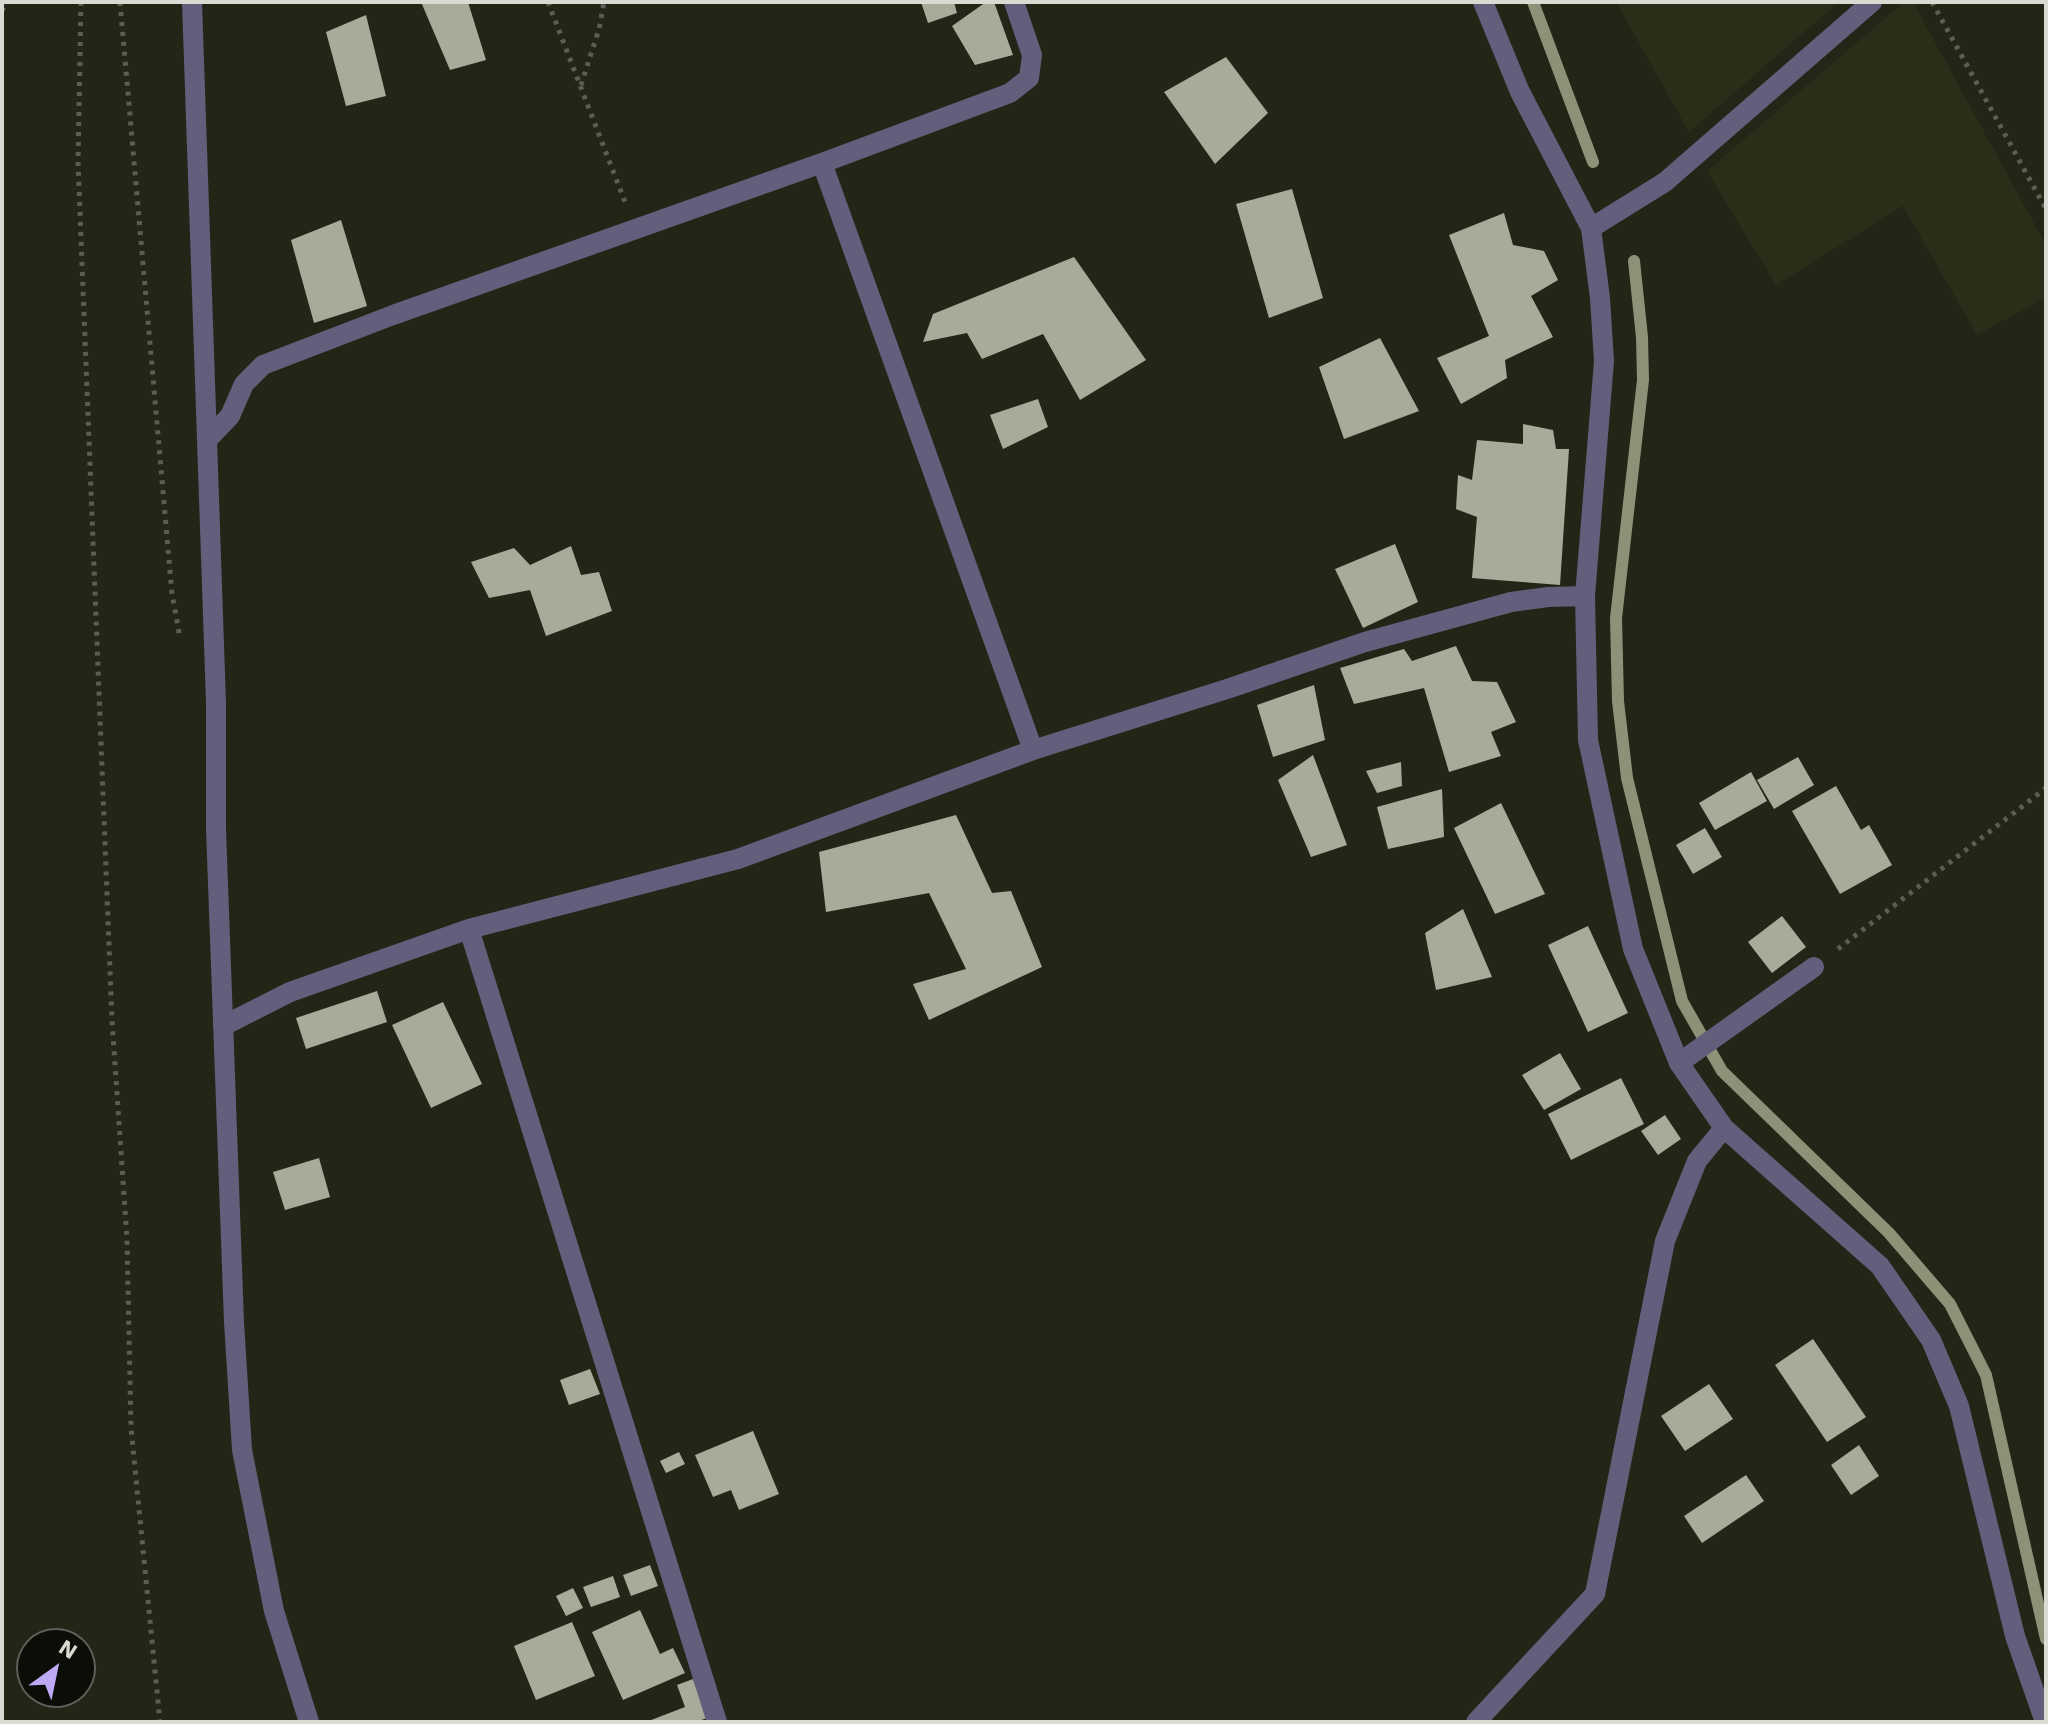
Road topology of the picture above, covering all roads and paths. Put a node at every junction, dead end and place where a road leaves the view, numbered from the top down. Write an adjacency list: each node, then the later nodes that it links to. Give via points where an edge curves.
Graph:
1 (6, 2): 11 (path)
2 (81, 2): 27 (path, via 78,162 112,1021 127,1239 131,1428)
3 (120, 2): 19 (path)
4 (192, 2): 17 (street)
5 (548, 2): 12 (path)
6 (604, 2): 12 (path)
7 (1014, 2): 13 (street, via 1032,55 1029,78 1010,93)
8 (1483, 2): 15 (street, via 1520,92)
9 (1872, 2): 15 (street, via 1665,182)
10 (1932, 2): 14 (path)
11 (2, 11)
12 (580, 86): 16 (path)
13 (822, 163): 16 (street); 20 (street)
14 (2046, 209)
15 (1591, 228): 18 (street, via 1604,361)
16 (636, 230): 17 (street, via 263,365 244,384 230,416)
17 (207, 440): 24 (street)
18 (1585, 596): 20 (street, via 1511,602 1365,642); 25 (street, via 1588,740 1600,805 1633,949)
19 (180, 640)
20 (1033, 750): 22 (street, via 738,859)
21 (2046, 788): 23 (path)
22 (469, 929): 24 (street, via 290,992); 29 (street)
23 (1814, 967): 25 (street)
24 (223, 1026): 28 (street, via 242,1450 274,1611)
25 (1687, 1057): 26 (street)
26 (1724, 1128): 30 (street, via 1697,1161 1665,1241 1595,1594); 31 (street, via 1880,1266 1931,1340 1959,1406 2015,1636)
27 (160, 1722)
28 (309, 1722)
29 (717, 1722)
30 (1476, 1722)
31 (2045, 1722)

